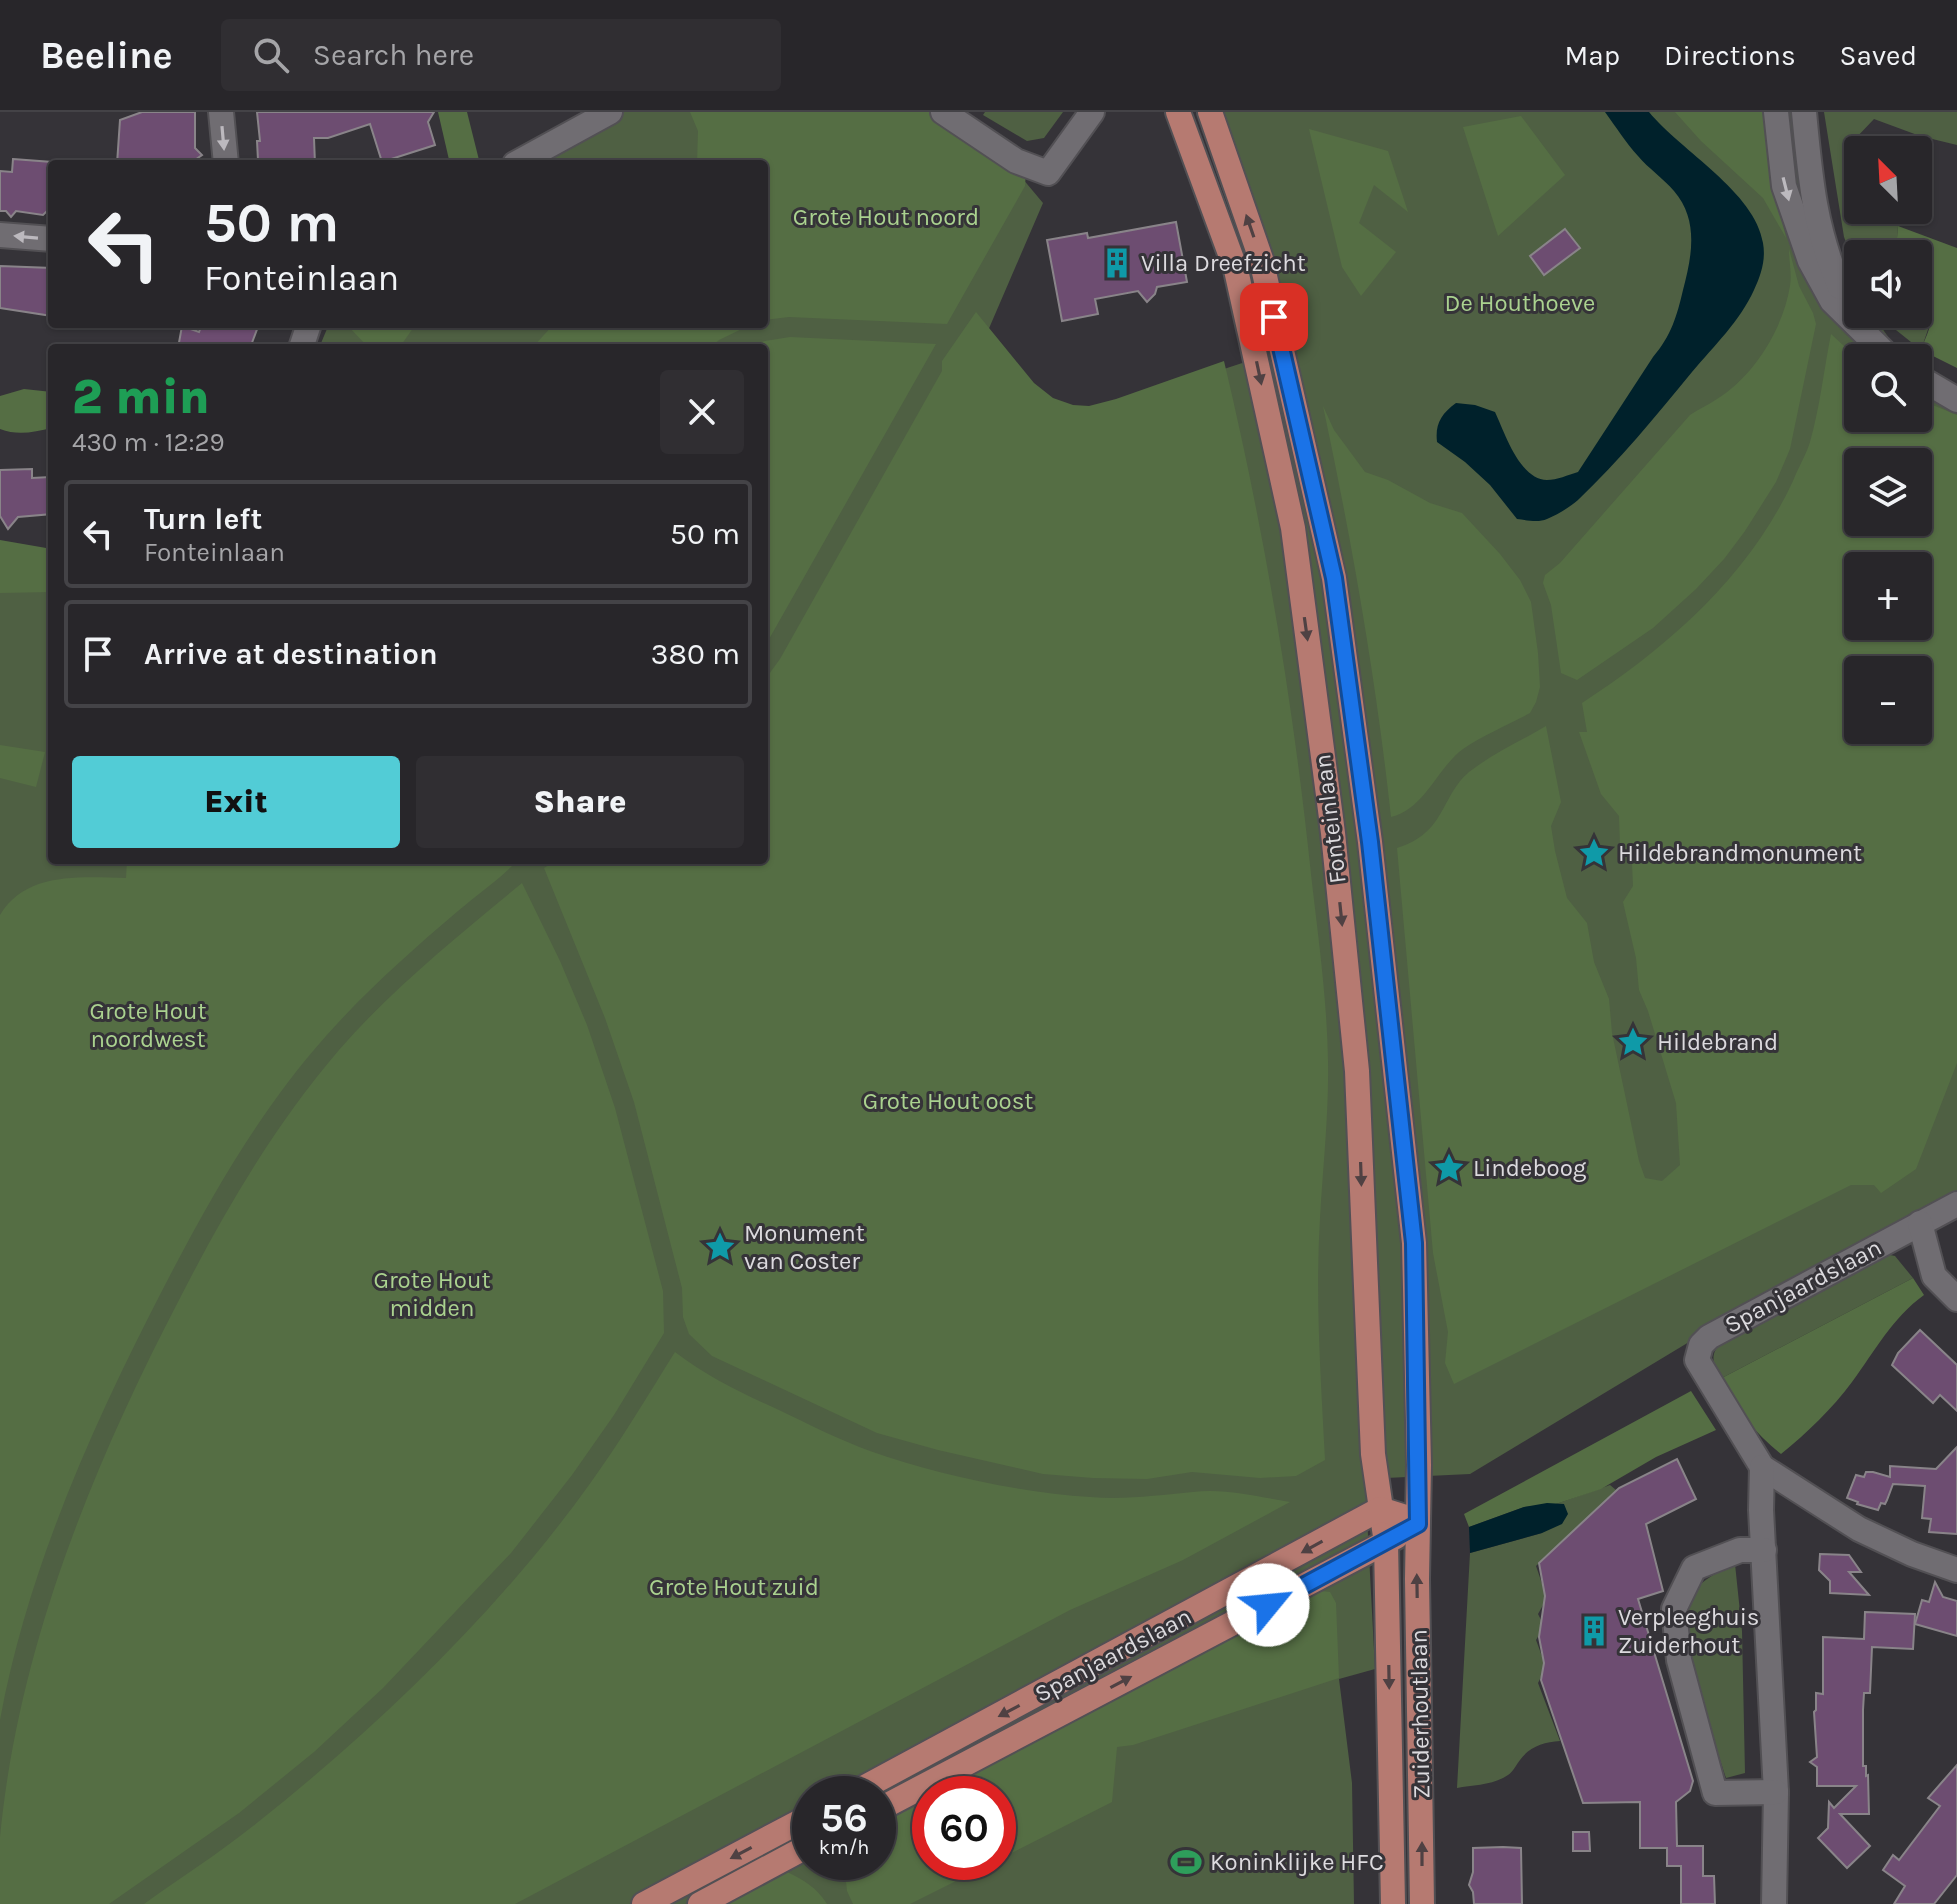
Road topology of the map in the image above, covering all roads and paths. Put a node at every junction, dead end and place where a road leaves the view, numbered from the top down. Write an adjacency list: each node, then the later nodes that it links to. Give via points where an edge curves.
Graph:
1 (221, 112): 9 (street, one-way to 9)
2 (610, 112): 10 (street)
3 (943, 112): 4 (street, via 1016,161 1048,173)
4 (1092, 112)
5 (1178, 112): 21 (main road, Fonteinlaan, one-way to 21, via 1236,270 1293,528 1333,833 1357,1071 1373,1454)
6 (1210, 112): 22 (main road, Fonteinlaan, one-way to 6, via 1414,1243 1370,842 1334,578 1261,259)
7 (1776, 112): 13 (street, one-way to 13, via 1784,186 1810,261 1832,301)
8 (1804, 112): 13 (street, via 1820,236)
9 (226, 160)
10 (522, 160)
11 (0, 235): 12 (street, one-way to 11)
12 (48, 239)
13 (1860, 329): 14 (street)
14 (1876, 344)
15 (1932, 385): 16 (street)
16 (1957, 400)
17 (1957, 1204): 18 (street, Spanjaardslaan)
18 (1920, 1223): 19 (street, via 1934,1276); 20 (street, Spanjaardslaan, via 1701,1345 1697,1360)
19 (1957, 1299)
20 (1762, 1467): 24 (street); 25 (street, via 1859,1529)
21 (1380, 1509): 22 (main road); 23 (main road, Fonteinlaan); 26 (main road, Spanjaardslaan, one-way to 26)
22 (1418, 1523): 23 (main road, Spanjaardslaan); 34 (main road, Zuiderhoutlaan, one-way to 22)
23 (1386, 1543): 28 (main road, Spanjaardslaan, one-way to 23); 33 (main road, Zuiderhoutlaan, one-way to 33)
24 (1764, 1550): 27 (street); 27 (street, via 1740,1550 1694,1568 1674,1609 1679,1660 1715,1793)
25 (1957, 1570)
26 (885, 1776)
27 (1776, 1792): 35 (street)
28 (896, 1801)
29 (792, 1826): 31 (main road, one-way to 31)
30 (792, 1855): 32 (main road)
31 (644, 1904)
32 (700, 1904)
33 (1393, 1904)
34 (1422, 1904)
35 (1774, 1904)

